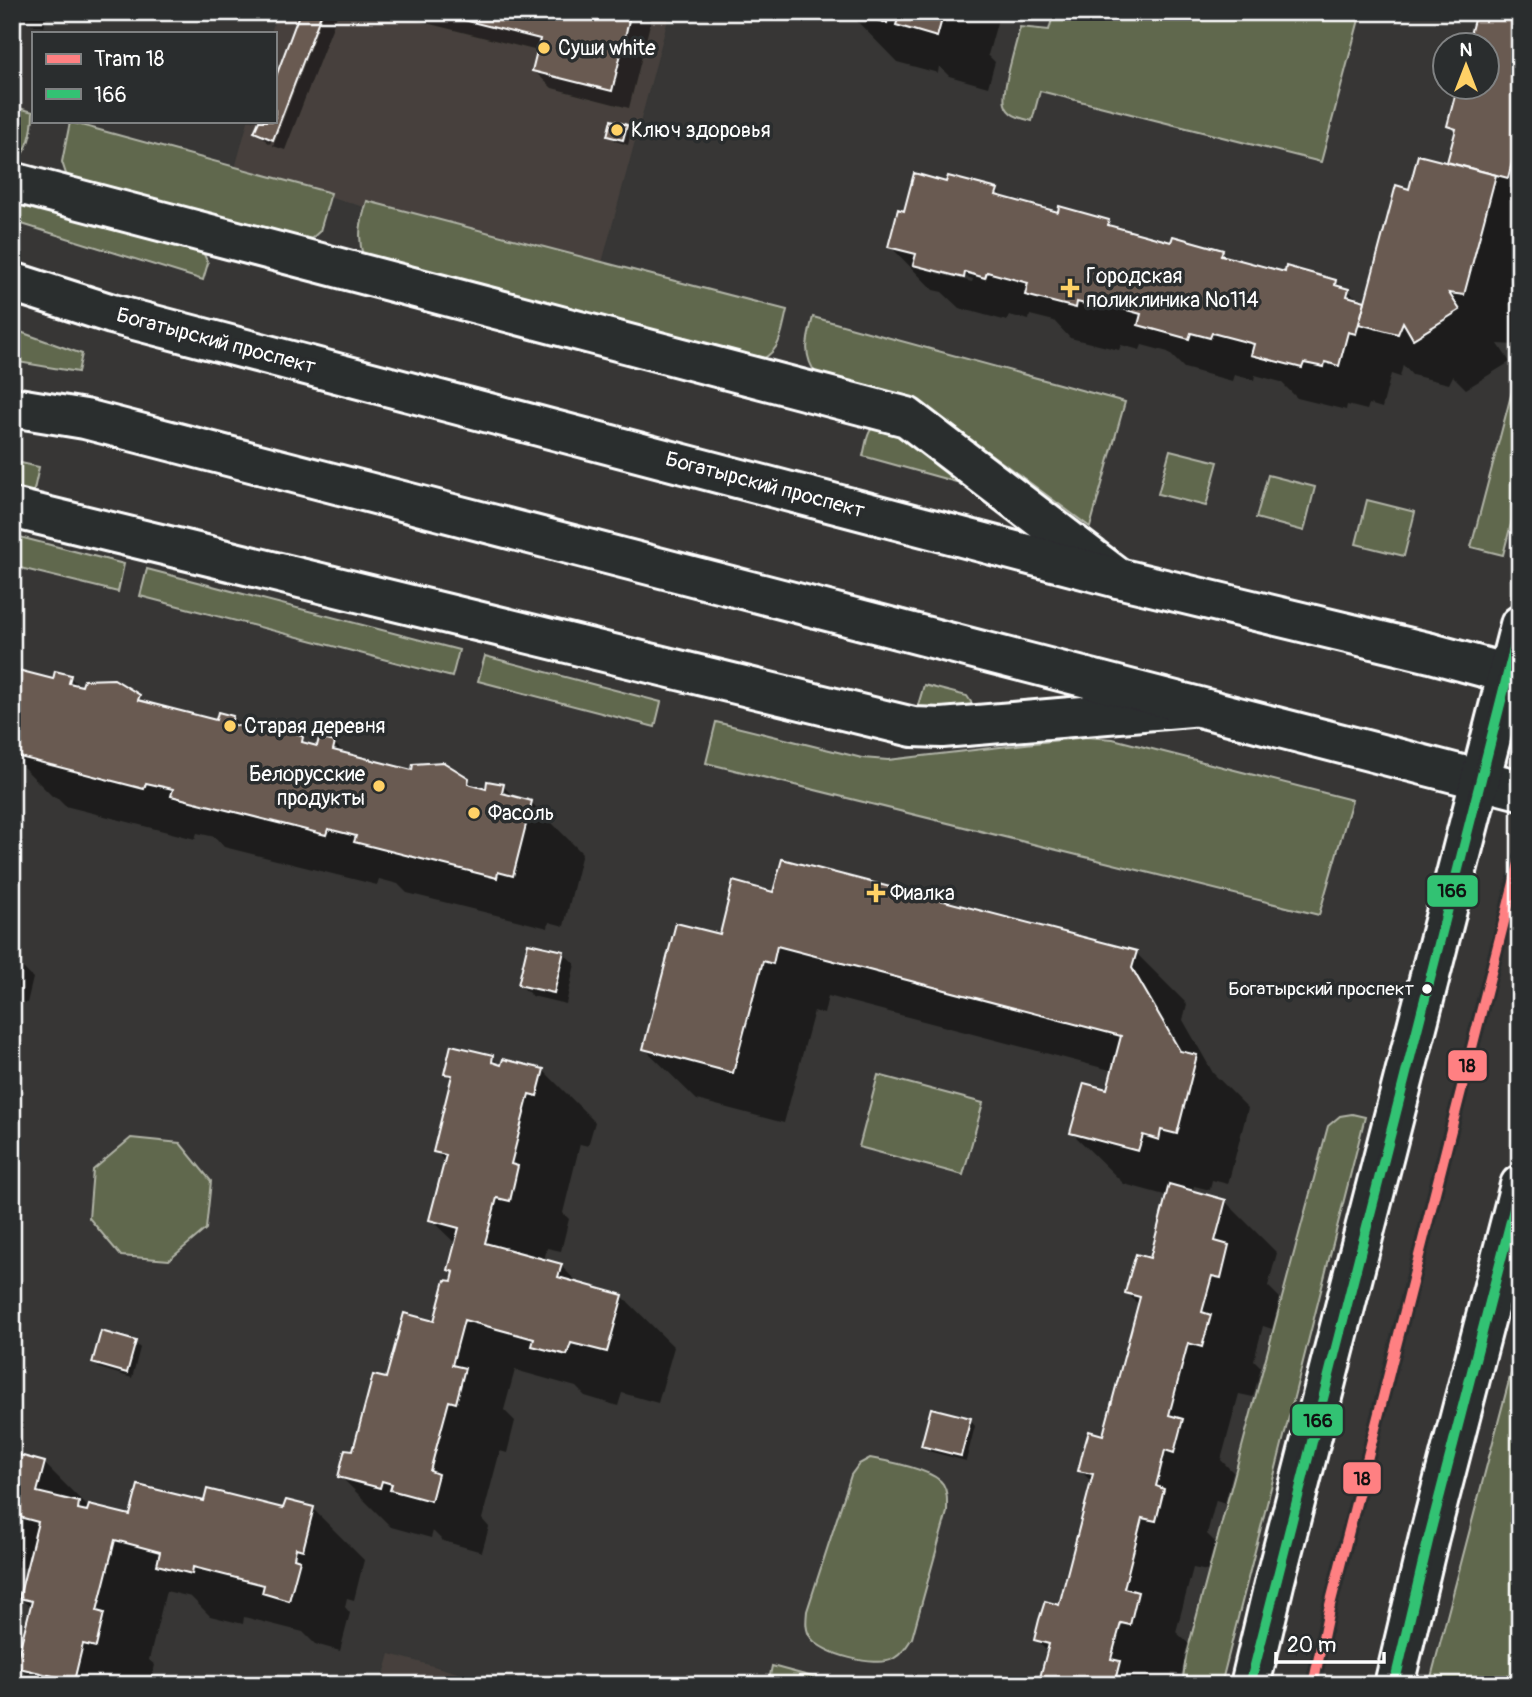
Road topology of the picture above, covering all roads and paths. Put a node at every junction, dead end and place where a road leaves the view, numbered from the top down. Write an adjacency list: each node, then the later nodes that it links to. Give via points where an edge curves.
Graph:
1 (12, 182): 5 (street, via 907,417)
2 (12, 282): 5 (street, Богатырский проспект, via 113,314)
3 (12, 407): 8 (street, via 99,422)
4 (12, 508): 8 (street, via 913,727)
5 (1118, 578): 7 (street, Богатырский проспект)
6 (1520, 625): 7 (street)
7 (1513, 676): 9 (street)
8 (1197, 706): 9 (street)
9 (1480, 780): 10 (street); 12 (street)
10 (1520, 790)
11 (1520, 1185): 13 (street)
12 (1250, 1685)
13 (1394, 1685)

